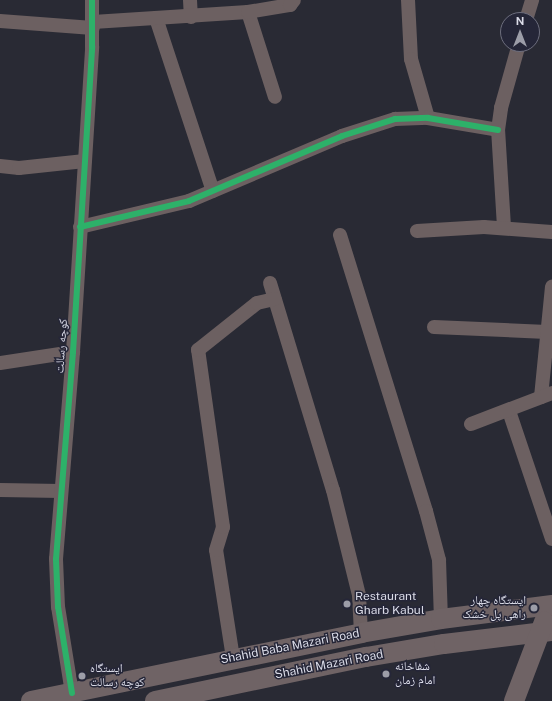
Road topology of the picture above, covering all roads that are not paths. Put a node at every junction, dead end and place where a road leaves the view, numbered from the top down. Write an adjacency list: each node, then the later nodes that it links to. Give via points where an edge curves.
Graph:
1 (92, 0): 11 (street, کوچه رسالت)
2 (190, 0): 8 (street)
3 (294, 0): 6 (street, via 290,5)
4 (408, 0): 14 (street, via 411,60)
5 (532, 0): 7 (street)
6 (248, 12): 8 (street); 13 (street)
7 (528, 12)
8 (190, 17): 9 (street)
9 (156, 18): 11 (street); 18 (street)
10 (0, 21): 11 (street)
11 (93, 25): 16 (street, کوچه رسالت)
12 (517, 52): 15 (street, via 501,108)
13 (275, 97)
14 (428, 118): 15 (street); 18 (street, via 395,119 342,136)
15 (498, 130): 20 (street)
16 (85, 161): 17 (street, via 19,168); 19 (street, کوچه رسالت)
17 (0, 166)
18 (213, 191): 19 (street, via 189,201)
19 (80, 227): 29 (street, کوچه رسالت)
20 (504, 227): 21 (street); 22 (street)
21 (417, 231)
22 (552, 232)
23 (340, 235): 38 (street, via 439,560)
24 (270, 282): 26 (street)
25 (552, 286): 28 (street)
26 (275, 299): 40 (street, via 333,490 359,595); 41 (street, via 257,303 198,350 223,527 216,550)
27 (434, 327): 28 (street)
28 (548, 332): 31 (street)
29 (73, 352): 30 (street); 35 (street, کوچه رسالت)
30 (0, 363)
31 (547, 395): 32 (street)
32 (509, 411): 33 (street); 36 (street)
33 (471, 424)
34 (0, 490): 35 (street)
35 (61, 492): 42 (street, کوچه رسالت, via 58,607)
36 (552, 539)
37 (551, 606): 38 (main road, Shahid Baba Mazari Road); 39 (main road)
38 (441, 619): 40 (main road, Shahid Baba Mazari Road)
39 (546, 632): 44 (main road, Shahid Mazari Road, via 444,644 366,657); 45 (main road)
40 (362, 633): 41 (main road, Shahid Baba Mazari Road)
41 (233, 658): 42 (main road, Shahid Baba Mazari Road)
42 (72, 693): 43 (main road, Shahid Baba Mazari Road)
43 (31, 701)
44 (155, 701)
45 (514, 701)

